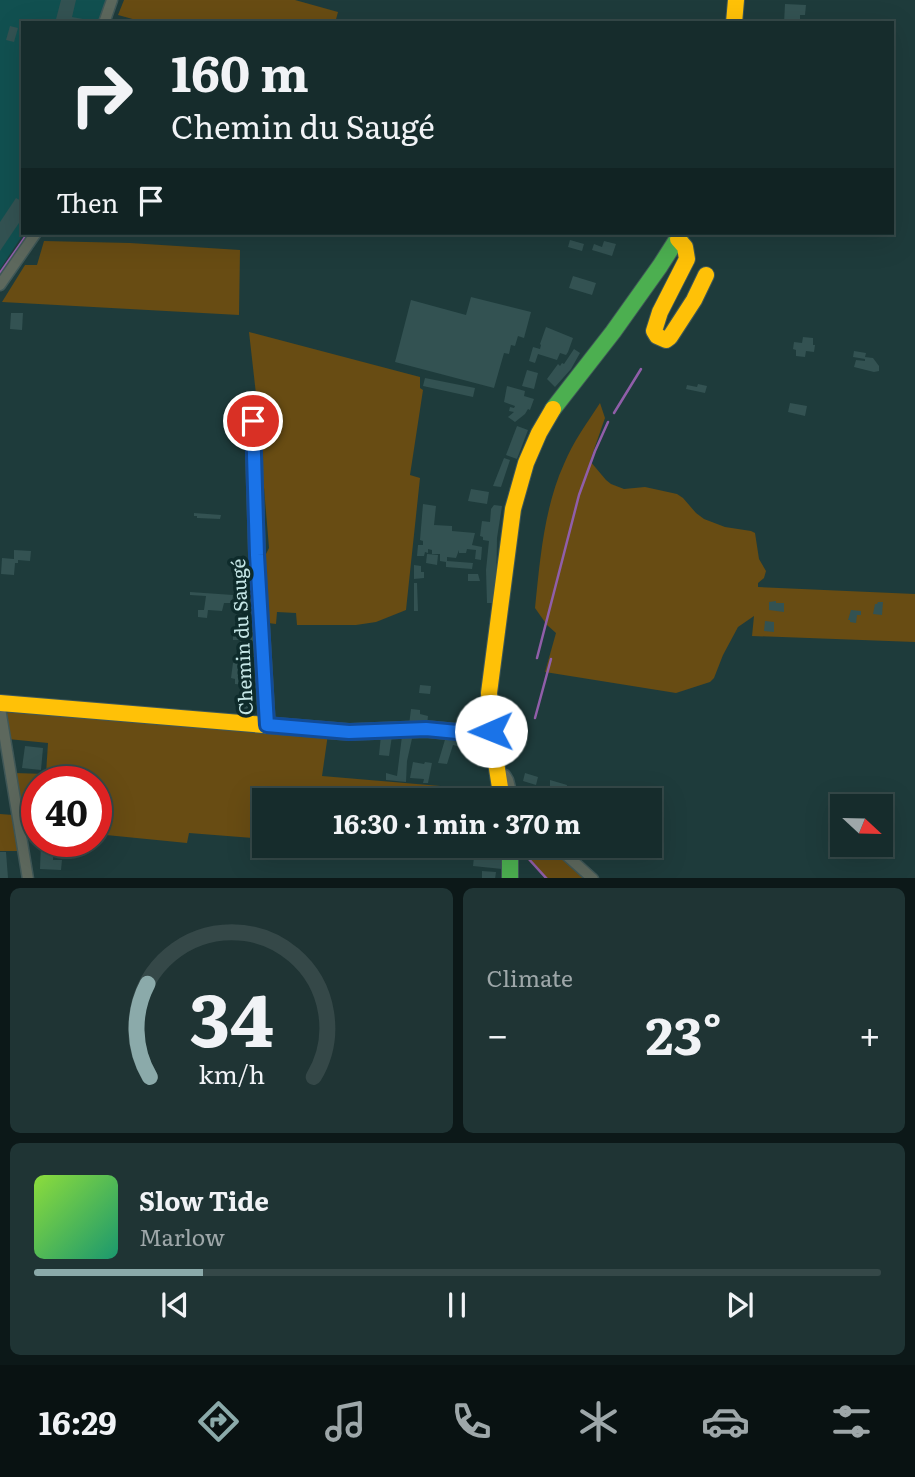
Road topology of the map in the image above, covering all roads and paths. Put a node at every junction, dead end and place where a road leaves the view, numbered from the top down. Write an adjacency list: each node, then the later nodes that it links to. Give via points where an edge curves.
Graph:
1 (112, 0): 3 (street)
2 (736, 0): 4 (street)
3 (105, 21)
4 (734, 21)
5 (35, 235): 8 (street)
6 (680, 236): 7 (street, via 687,259 660,313 654,331 657,336 670,337); 13 (street, via 556,403 526,463 513,509 491,678)
7 (706, 275)
8 (0, 285)
9 (253, 421): 12 (street, Chemin du Saugé)
10 (0, 703): 12 (street, Chemin du Saugé)
11 (0, 708): 19 (street)
12 (267, 725): 13 (street, Chemin du Saugé, via 349,732)
13 (491, 731): 14 (street)
14 (497, 773): 15 (street); 16 (street, via 505,775)
15 (500, 788)
16 (510, 788)
17 (510, 858): 20 (street)
18 (570, 858): 21 (street)
19 (28, 878)
20 (510, 878)
21 (593, 878)

